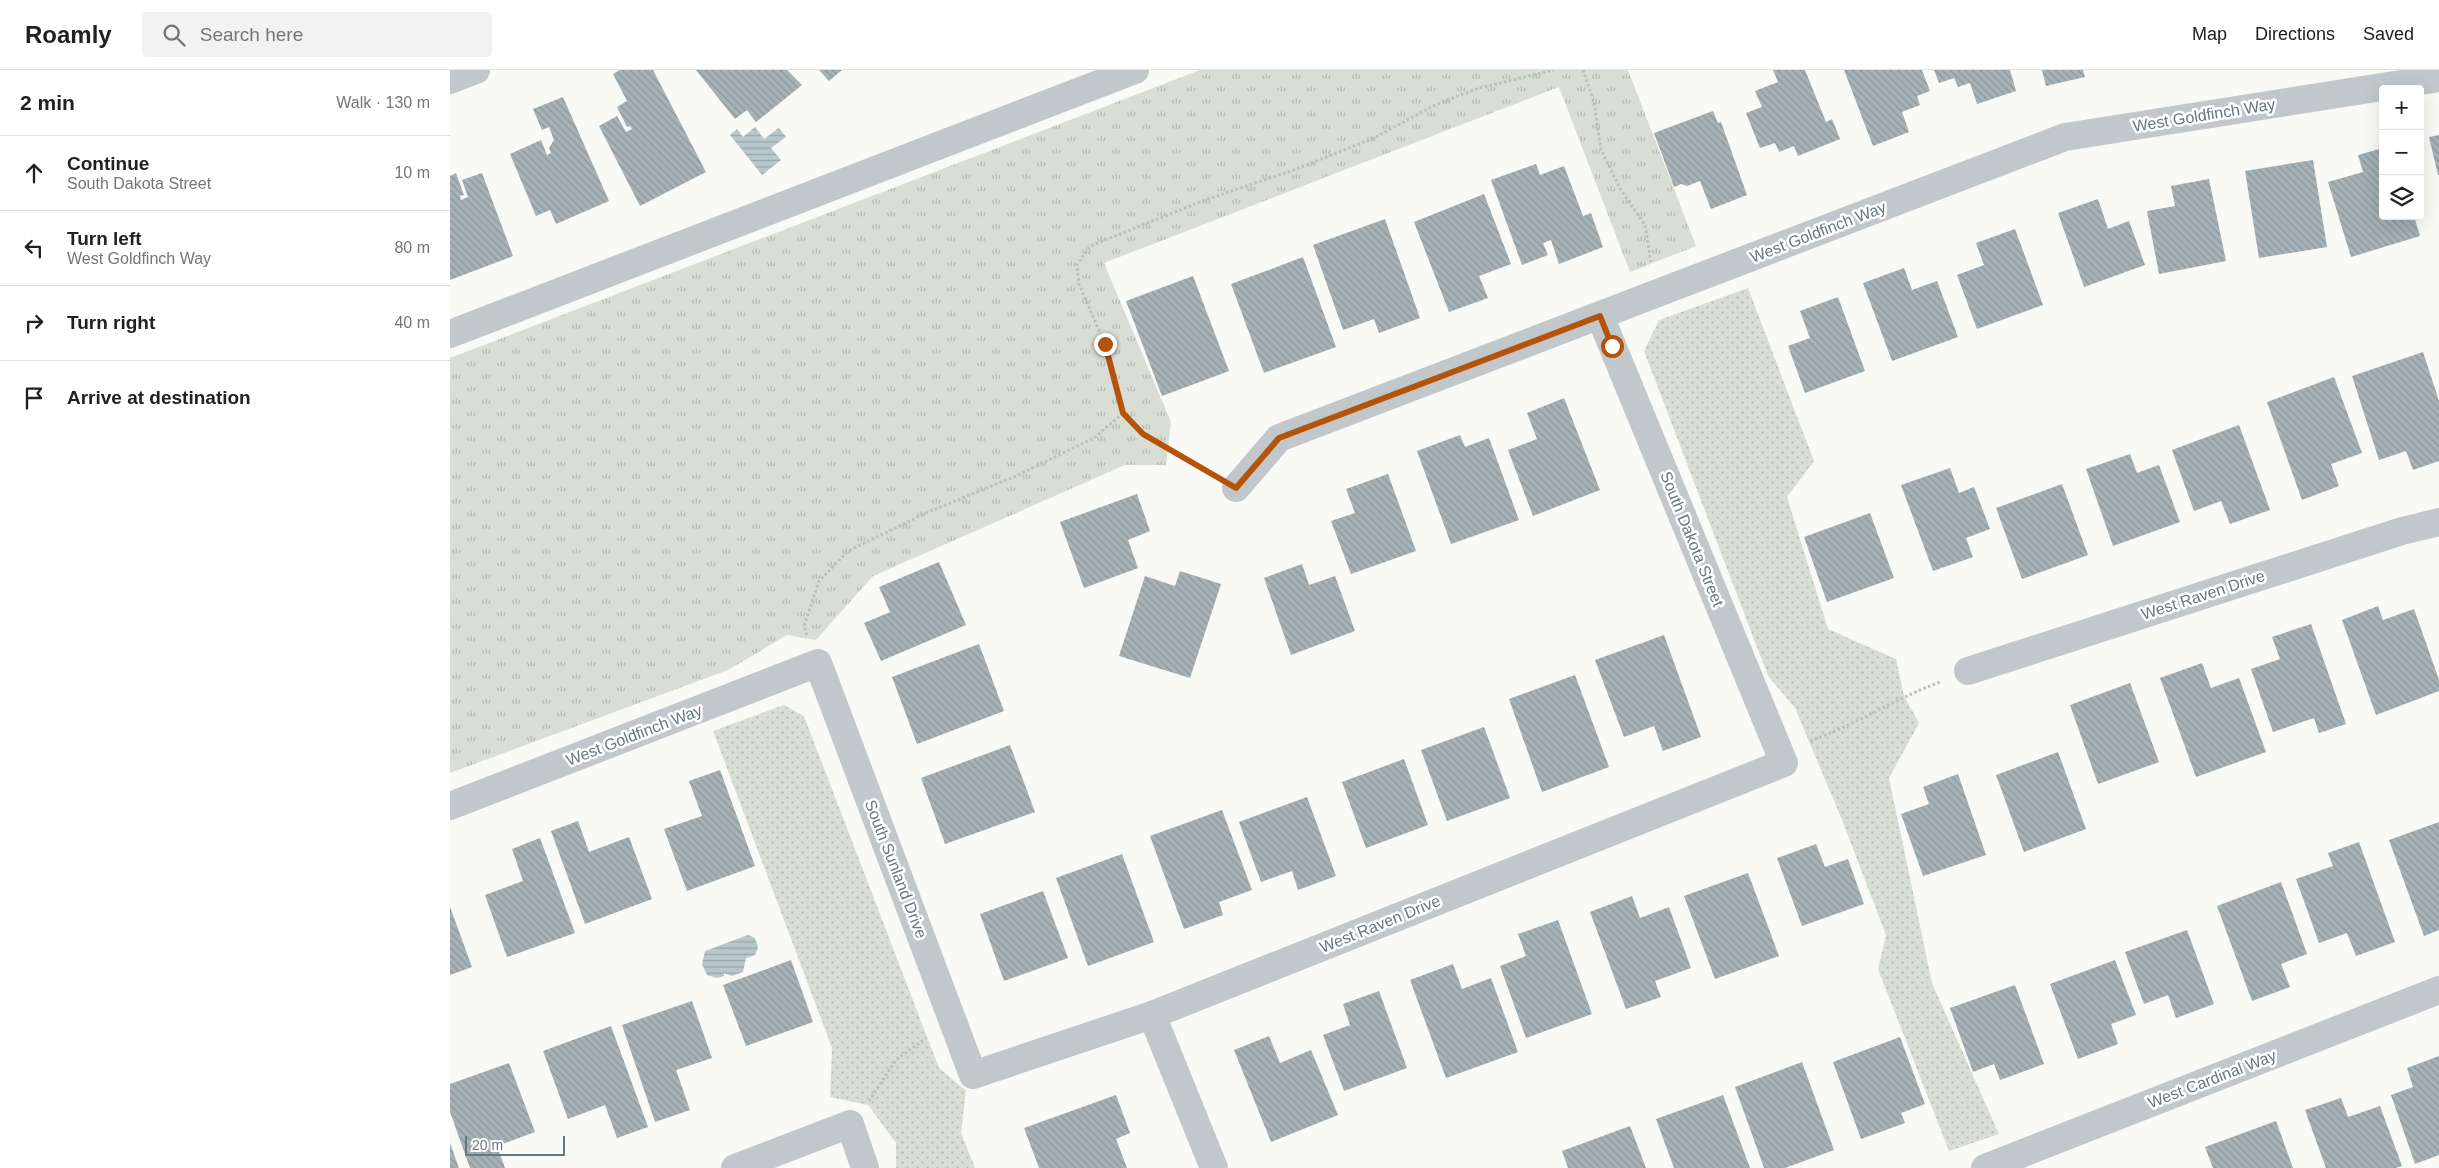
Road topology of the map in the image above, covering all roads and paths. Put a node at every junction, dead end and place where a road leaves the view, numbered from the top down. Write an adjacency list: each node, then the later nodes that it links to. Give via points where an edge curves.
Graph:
1 (476, 70): 6 (street)
2 (1135, 70): 9 (street)
3 (1554, 70): 10 (path, via 1479,88 1374,138 1090,246 1077,265 1080,284 1105,344)
4 (1583, 70): 7 (path, via 1594,102 1601,150 1621,190 1645,225)
5 (2439, 78): 7 (street, West Goldfinch Way, via 2065,137)
6 (450, 80)
7 (1657, 294): 8 (street, West Goldfinch Way)
8 (1600, 316): 11 (street, West Goldfinch Way, via 1279,438); 15 (street, South Dakota Street)
9 (450, 334)
10 (1123, 413): 11 (path, via 1143,434); 13 (path, via 1085,442 848,551 819,581 804,626)
11 (1236, 488)
12 (2439, 522): 14 (street, West Raven Drive, via 2402,530)
13 (818, 663): 16 (street, West Goldfinch Way); 19 (street, South Sunland Drive)
14 (1968, 670): 15 (path, via 1904,696 1838,731 1808,742)
15 (1784, 763): 18 (street, West Raven Drive)
16 (450, 806)
17 (2439, 990): 25 (street, West Cardinal Way)
18 (1152, 1015): 20 (street, West Raven Drive); 24 (street)
19 (955, 1027): 20 (street, South Sunland Drive); 21 (path, via 920,1041 896,1060)
20 (973, 1076)
21 (850, 1124): 22 (street); 23 (street)
22 (735, 1168)
23 (865, 1168)
24 (1214, 1168)
25 (1985, 1168)

